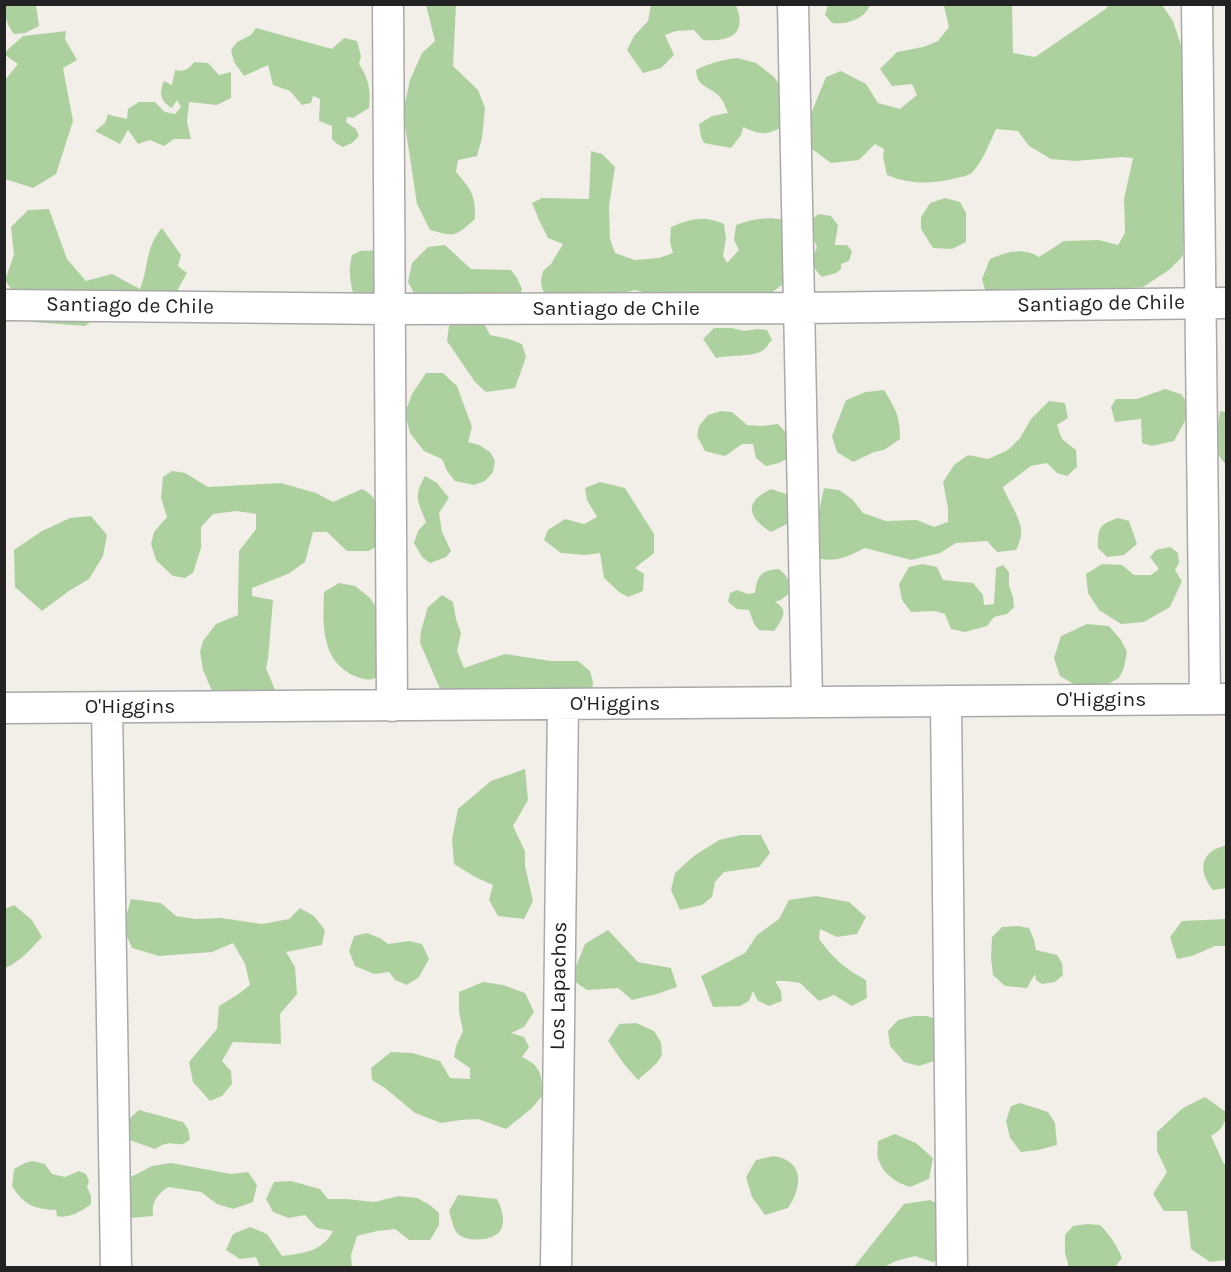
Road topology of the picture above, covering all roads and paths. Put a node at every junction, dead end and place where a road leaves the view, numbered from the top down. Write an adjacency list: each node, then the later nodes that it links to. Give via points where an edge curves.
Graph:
1 (388, 4): 7 (street)
2 (793, 4): 6 (street)
3 (1197, 4): 4 (street)
4 (1214, 303): 6 (street, Santiago de Chile); 8 (street)
5 (4, 305): 7 (street, Santiago de Chile)
6 (799, 308): 7 (street, Santiago de Chile); 9 (street)
7 (390, 309): 12 (street)
8 (1216, 699): 10 (street, O'Higgins)
9 (807, 702): 10 (street, O'Higgins); 11 (street, O'Higgins)
10 (946, 702): 17 (street)
11 (563, 704): 12 (street, O'Higgins); 16 (street, Los Lapachos)
12 (392, 706): 14 (street, O'Higgins)
13 (4, 708): 14 (street, O'Higgins)
14 (107, 708): 15 (street)
15 (116, 1268)
16 (556, 1268)
17 (952, 1268)

